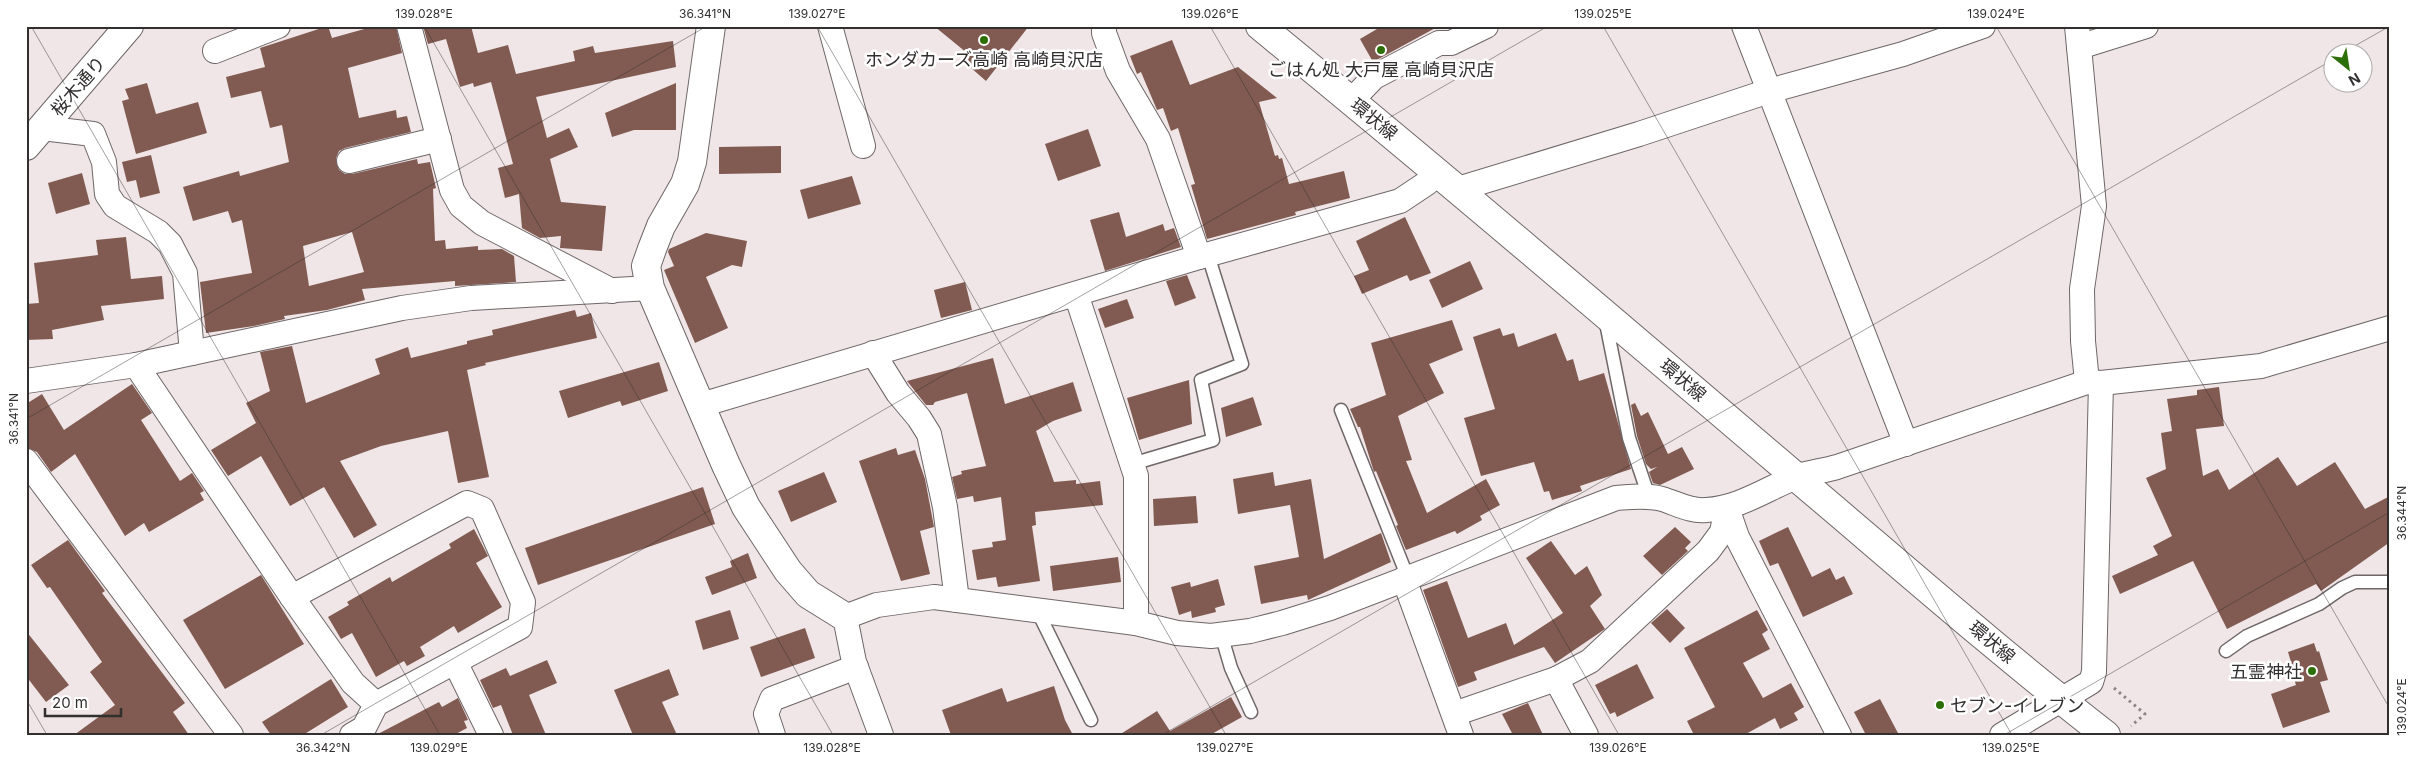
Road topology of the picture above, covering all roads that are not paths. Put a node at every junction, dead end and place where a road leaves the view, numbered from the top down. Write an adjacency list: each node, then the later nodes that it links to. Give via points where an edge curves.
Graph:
1 (129, 26): 16 (street, 桜木通り)
2 (278, 26): 13 (street)
3 (409, 26): 17 (street)
4 (711, 26): 23 (street, via 692,162 646,266)
5 (830, 26): 18 (street)
6 (1104, 26): 22 (street, via 1118,71 1158,139)
7 (1260, 26): 15 (street, 環状線)
8 (1486, 26): 15 (street, via 1451,44 1439,43 1374,77)
9 (1744, 26): 14 (street)
10 (1983, 26): 14 (street, via 1904,54)
11 (2146, 26): 12 (street)
12 (2078, 37): 32 (street, via 2094,206 2082,289 2083,341)
13 (215, 51)
14 (1769, 91): 21 (street); 35 (street)
15 (1351, 101): 20 (street, 環状線)
16 (34, 137): 28 (street, via 94,134 104,162 106,194 114,206 158,232 170,244 185,274)
17 (438, 139): 19 (street); 24 (street, via 452,190 461,206 482,224)
18 (863, 146)
19 (349, 161)
20 (1438, 171): 21 (street, 環状線); 22 (street, via 1427,183 1400,201)
21 (1458, 189): 26 (street, 環状線)
22 (1204, 256): 25 (street); 37 (lane, via 1242,364 1201,380 1213,440)
23 (650, 288): 24 (street); 33 (street)
24 (612, 291): 28 (street, via 471,298 402,308)
25 (1076, 294): 29 (street); 37 (street)
26 (1604, 312): 38 (street, 環状線); 39 (lane, via 1629,438)
27 (2390, 328): 32 (street, via 2261,366)
28 (192, 353): 30 (street)
29 (874, 353): 33 (street); 44 (street, via 898,393 929,434 944,507)
30 (136, 365): 31 (street); 43 (street)
31 (26, 381)
32 (2094, 382): 35 (street); 53 (street, via 2094,672 2091,682)
33 (701, 405): 46 (street, via 746,507 788,571 808,594)
34 (1341, 410): 41 (lane)
35 (1906, 444): 38 (street, via 1837,468)
36 (26, 461): 59 (street)
37 (1132, 464): 47 (street, via 1136,476 1137,506)
38 (1797, 477): 40 (street); 53 (street, 環状線)
39 (1650, 497): 40 (street, via 1704,511); 41 (street, via 1616,498 1594,505)
40 (1727, 508): 52 (street, via 1722,532 1708,551 1590,661); 65 (street, via 1738,537)
41 (1406, 578): 48 (street, via 1282,623); 57 (street)
42 (2390, 582): 49 (lane, via 2355,582 2319,604 2248,636)
43 (292, 598): 50 (street, via 466,503 482,509 524,602 520,627); 54 (street, via 353,683)
44 (957, 600): 45 (street); 46 (street, via 934,597 877,605)
45 (1037, 610): 47 (street); 56 (lane)
46 (845, 617): 51 (street)
47 (1136, 623): 48 (street, via 1178,633)
48 (1221, 634): 55 (lane, via 1231,668)
49 (2226, 651)
50 (455, 662): 54 (street); 61 (street)
51 (856, 667): 62 (street, via 772,699 766,714); 63 (street)
52 (1556, 679): 57 (street); 64 (street)
53 (2061, 700): 58 (street, 環状線); 66 (street)
54 (376, 704): 60 (street, via 364,728)
55 (1251, 712)
56 (1091, 720)
57 (1458, 724)
58 (2117, 732)
59 (231, 735)
60 (352, 735)
61 (491, 735)
62 (773, 735)
63 (881, 735)
64 (1586, 735)
65 (1839, 735)
66 (2002, 735)

